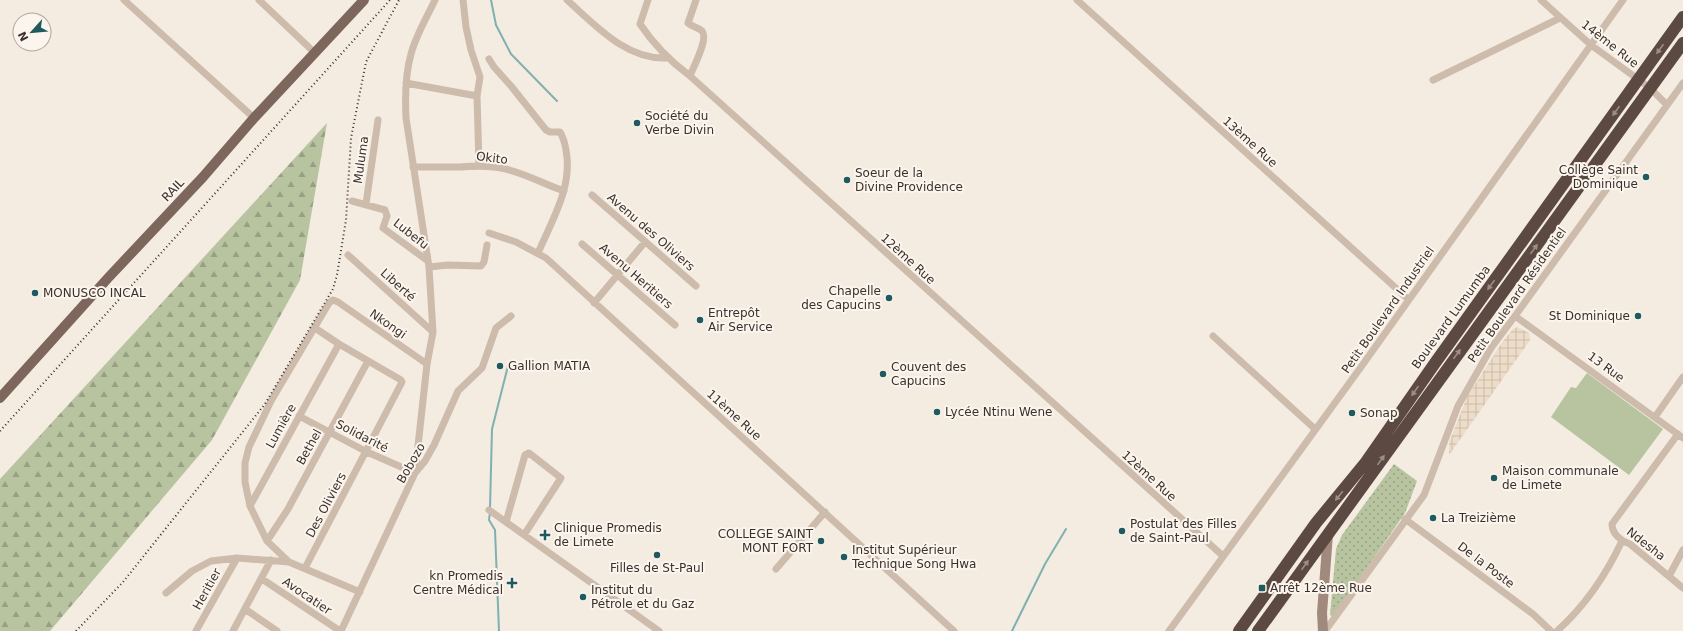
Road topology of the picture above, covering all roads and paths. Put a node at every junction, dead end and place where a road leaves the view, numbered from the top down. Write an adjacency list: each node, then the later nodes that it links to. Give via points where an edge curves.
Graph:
1 (124, 0): 27 (street)
2 (259, 0): 16 (street)
3 (364, 0): 16 (main road, RAIL)
4 (435, 0): 22 (street, via 412,52)
5 (463, 0): 25 (street, via 471,50 480,77)
6 (567, 0): 17 (street, via 613,40 636,53)
7 (648, 0): 17 (street, 12ème Rue, via 640,24)
8 (696, 0): 19 (street, via 688,23 703,32 704,42)
9 (1077, 0): 44 (street, 13ème Rue)
10 (1541, 0): 13 (street, 14ème Rue)
11 (1623, 0): 15 (street, Petit Boulevard Industriel)
12 (1683, 17): 20 (highway, Boulevard Lumumba, one-way to 20)
13 (1560, 18): 15 (street, 14ème Rue); 21 (street)
14 (1683, 43): 24 (highway)
15 (1590, 45): 20 (street, 14ème Rue); 44 (street, Petit Boulevard Industriel)
16 (316, 53): 27 (main road, RAIL)
17 (667, 58): 19 (street, 12ème Rue)
18 (489, 59): 31 (street, via 546,130 562,134 568,163)
19 (690, 76): 74 (street, 12ème Rue)
20 (1638, 79): 24 (street, 14ème Rue); 93 (highway, Boulevard Lumumba, one-way to 93, via 1366,462 1316,523)
21 (1433, 80)
22 (406, 83): 25 (street); 30 (street, via 406,118)
23 (1683, 83): 26 (street, Petit Boulevard Résidentiel)
24 (1650, 88): 26 (street, 14ème Rue); 70 (highway, one-way to 24)
25 (477, 96): 29 (street)
26 (1667, 105): 47 (street, Petit Boulevard Résidentiel)
27 (254, 118): 56 (main road, RAIL)
28 (378, 120): 34 (street, Muluma)
29 (479, 165): 30 (street, Okito); 31 (street, Okito, via 503,168)
30 (412, 167): 41 (street)
31 (564, 191): 39 (street)
32 (592, 195): 36 (street, Avenu des Oliviers)
33 (352, 201): 34 (street, Lubefu)
34 (366, 204): 41 (street, Lubefu, via 385,210 387,216 383,228)
35 (489, 233): 39 (street, 11ème Rue)
36 (645, 242): 42 (street); 43 (street, Avenu des Oliviers)
37 (582, 244): 42 (street, Avenu Heritiers)
38 (487, 245): 41 (street, via 481,266)
39 (538, 253): 45 (street, 11ème Rue)
40 (348, 255): 50 (street, Liberté)
41 (428, 264): 50 (street)
42 (617, 275): 45 (street); 48 (street, Avenu Heritiers)
43 (696, 286)
44 (1408, 299): 59 (street, Petit Boulevard Industriel)
45 (594, 303): 66 (street, 11ème Rue)
46 (511, 316): 63 (street, Bobozo, via 496,328 482,368 458,391 434,445)
47 (1515, 316): 58 (street, 13 Rue); 67 (street, Petit Boulevard Résidentiel, via 1479,366 1458,406 1424,495)
48 (675, 325)
49 (315, 328): 52 (street); 54 (street, Nkongi, via 333,300); 64 (street, via 271,401 249,447 245,463 245,482)
50 (433, 332): 54 (street)
51 (1213, 336): 59 (street)
52 (339, 344): 53 (street); 57 (street, Lumière)
53 (368, 361): 60 (street, Bethel); 62 (street, via 402,382)
54 (427, 364): 63 (street)
55 (1683, 378): 58 (street)
56 (0, 398)
57 (299, 416): 60 (street, Solidarité); 64 (street, Lumière)
58 (1655, 417): 61 (street, 13 Rue)
59 (1315, 429): 74 (street, Petit Boulevard Industriel)
60 (330, 432): 62 (street, Solidarité); 71 (street, Bethel, via 288,509)
61 (1681, 436): 72 (street, Ndesha, via 1612,524 1614,533)
62 (367, 452): 63 (street, Solidarité); 78 (street, Des Oliviers)
63 (415, 473): 83 (street, Bobozo)
64 (250, 506): 71 (street)
65 (489, 510): 68 (street)
66 (824, 512): 79 (street); 91 (street, 11ème Rue)
67 (1405, 519): 95 (street, Petit Boulevard Résidentiel); 96 (street, De la Poste, via 1533,614)
68 (506, 522): 69 (street); 69 (street, via 525,455 529,453 561,478)
69 (524, 534): 90 (street)
70 (1328, 534): 94 (highway, one-way to 70); 95 (street, via 1322,613)
71 (267, 541): 77 (street)
72 (1622, 541): 80 (street, Ndesha, via 1630,544); 97 (street, via 1605,575 1573,617)
73 (1683, 550): 80 (street, Ndesha)
74 (1223, 556): 92 (street, Petit Boulevard Industriel)
75 (237, 558): 76 (street); 84 (street, via 211,561 192,571); 86 (street, Heritier)
76 (271, 560): 77 (street); 81 (street)
77 (290, 562): 78 (street)
78 (305, 568): 83 (street)
79 (776, 569)
80 (1669, 576): 82 (street, Ndesha)
81 (262, 579): 85 (street); 89 (street, Avocatier)
82 (1683, 588)
83 (360, 592): 89 (street, Bobozo)
84 (166, 593)
85 (245, 609): 87 (street); 88 (street)
86 (196, 631)
87 (233, 631)
88 (277, 631)
89 (341, 631)
90 (659, 631)
91 (954, 631)
92 (1169, 631)
93 (1240, 631)
94 (1258, 631)
95 (1324, 631)
96 (1551, 631)
97 (1557, 631)

